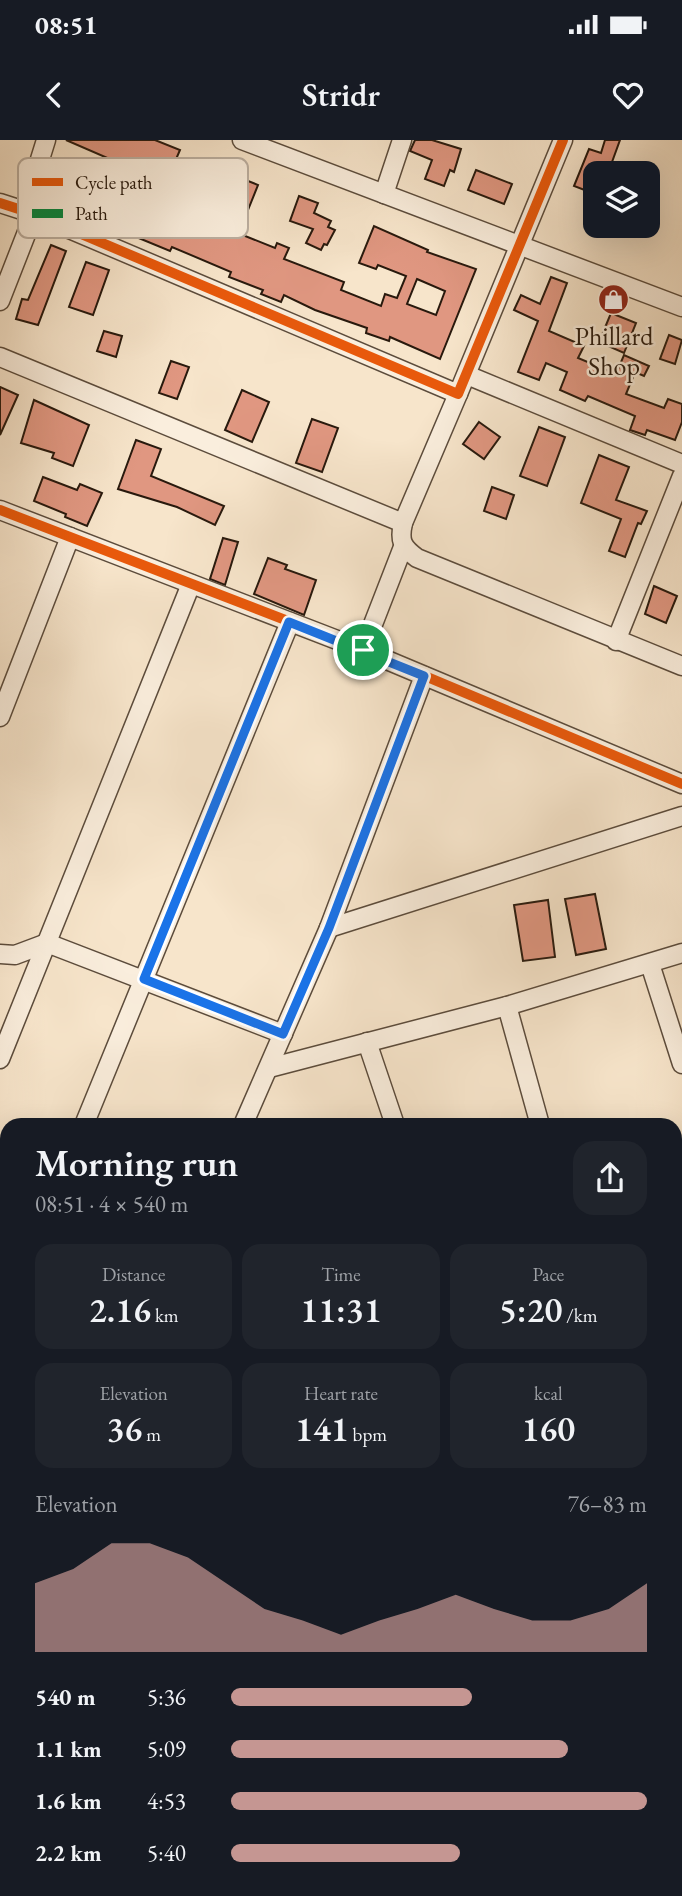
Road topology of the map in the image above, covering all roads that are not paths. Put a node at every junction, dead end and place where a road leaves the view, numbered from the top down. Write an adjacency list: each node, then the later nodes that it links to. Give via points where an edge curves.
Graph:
1 (46, 140): 5 (street)
2 (402, 140): 6 (street)
3 (563, 140): 11 (street)
4 (249, 141): 6 (street)
5 (40, 158)
6 (384, 194): 11 (street)
7 (0, 203): 8 (street)
8 (18, 209)
9 (25, 238): 12 (street)
10 (91, 238): 16 (street)
11 (519, 244): 13 (street); 15 (street)
12 (0, 302)
13 (682, 307)
14 (0, 356): 20 (street)
15 (467, 375): 16 (street); 17 (street)
16 (458, 394): 20 (street)
17 (682, 464)
18 (682, 476): 25 (street)
19 (0, 510): 21 (street)
20 (403, 523): 22 (street)
21 (70, 537): 23 (street); 29 (street)
22 (403, 547): 25 (street, via 417,558); 26 (street)
23 (191, 584): 24 (street); 33 (street)
24 (289, 622): 26 (street); 37 (street)
25 (616, 640): 27 (street)
26 (363, 650): 28 (street)
27 (682, 666)
28 (424, 676): 30 (street); 32 (street)
29 (0, 717)
30 (682, 784)
31 (682, 816): 32 (street)
32 (329, 928): 39 (street)
33 (47, 943): 35 (street, via 16,955); 37 (street); 41 (street)
34 (682, 953): 36 (street)
35 (0, 954)
36 (650, 964): 38 (street); 42 (street)
37 (144, 979): 39 (street); 44 (street)
38 (507, 1006): 40 (street); 47 (street)
39 (283, 1034): 43 (street)
40 (367, 1042): 43 (street); 46 (street)
41 (0, 1059)
42 (682, 1064)
43 (269, 1068): 45 (street)
44 (87, 1118)
45 (246, 1118)
46 (393, 1118)
47 (538, 1118)

